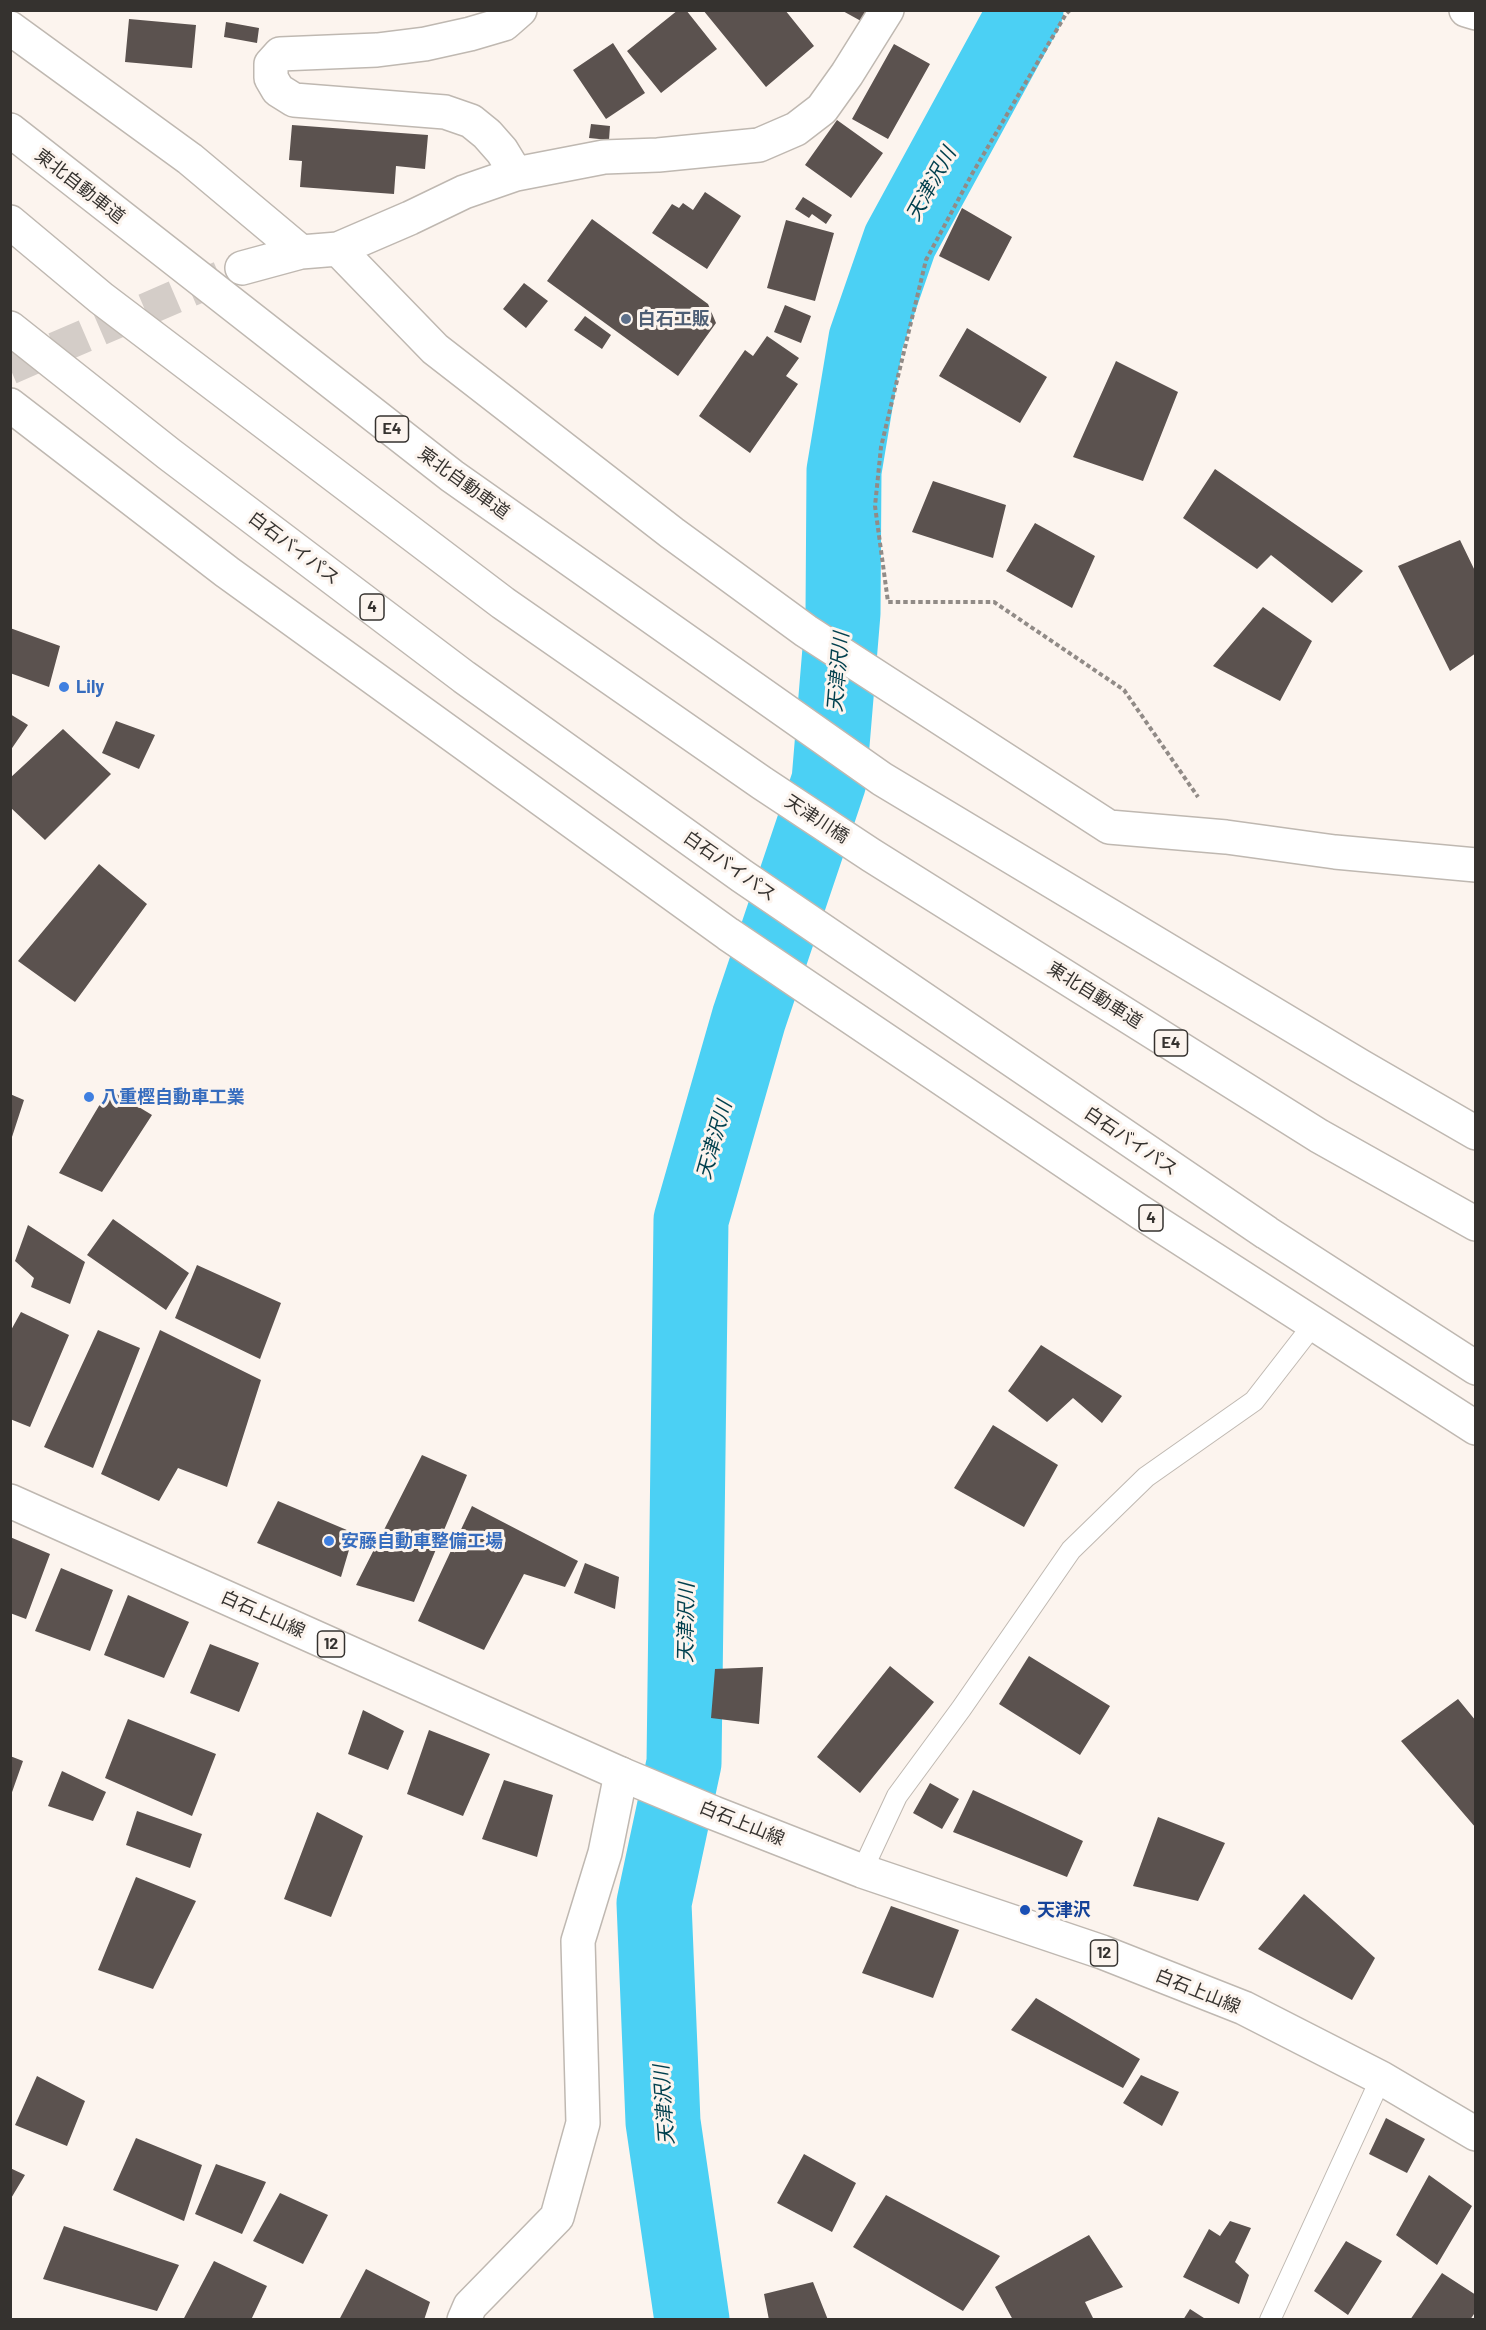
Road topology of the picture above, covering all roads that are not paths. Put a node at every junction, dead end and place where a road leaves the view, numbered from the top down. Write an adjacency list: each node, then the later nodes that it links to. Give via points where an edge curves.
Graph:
1 (520, 10): 7 (main road, via 504,24 470,34 377,50 280,54 271,64 271,78 278,90 294,100 445,112 471,121 502,151)
2 (887, 10): 7 (main road, via 822,109 796,129 759,145 604,157)
3 (1466, 10): 4 (main road)
4 (1476, 14)
5 (10, 28): 10 (main road, via 190,159)
6 (10, 130): 16 (main road, 東北自動車道 / E4, via 452,476 882,779)
7 (516, 174): 9 (main road, via 464,192)
8 (10, 222): 14 (main road, 天津川橋 / E4, via 101,298 494,596)
9 (338, 249): 10 (main road); 15 (main road, via 435,349 672,533 806,631 1109,827)
10 (301, 252): 11 (main road)
11 (242, 268)
12 (10, 328): 19 (main road, 白石バイパス / 4, via 169,454 455,669 742,876 1267,1233)
13 (10, 405): 18 (main road, 4, via 227,573 728,934)
14 (871, 855): 17 (main road, 東北自動車道 / E4, via 1319,1136)
15 (1476, 865)
16 (1476, 1133)
17 (1476, 1224)
18 (1313, 1325): 20 (main road, 4); 23 (lane, via 1254,1401 1146,1477 1071,1550 897,1796)
19 (1476, 1368)
20 (1476, 1428)
21 (10, 1501): 22 (main road, 白石上山線 / 12)
22 (621, 1774): 23 (main road, 白石上山線 / 12); 26 (main road, via 605,1853 578,1941 583,2123 557,2217 470,2306)
23 (862, 1870): 24 (main road, 白石上山線 / 12, via 1101,1952 1244,2008)
24 (1381, 2078): 25 (main road, 白石上山線 / 12); 27 (lane)
25 (1476, 2134)
26 (464, 2319)
27 (1270, 2319)

